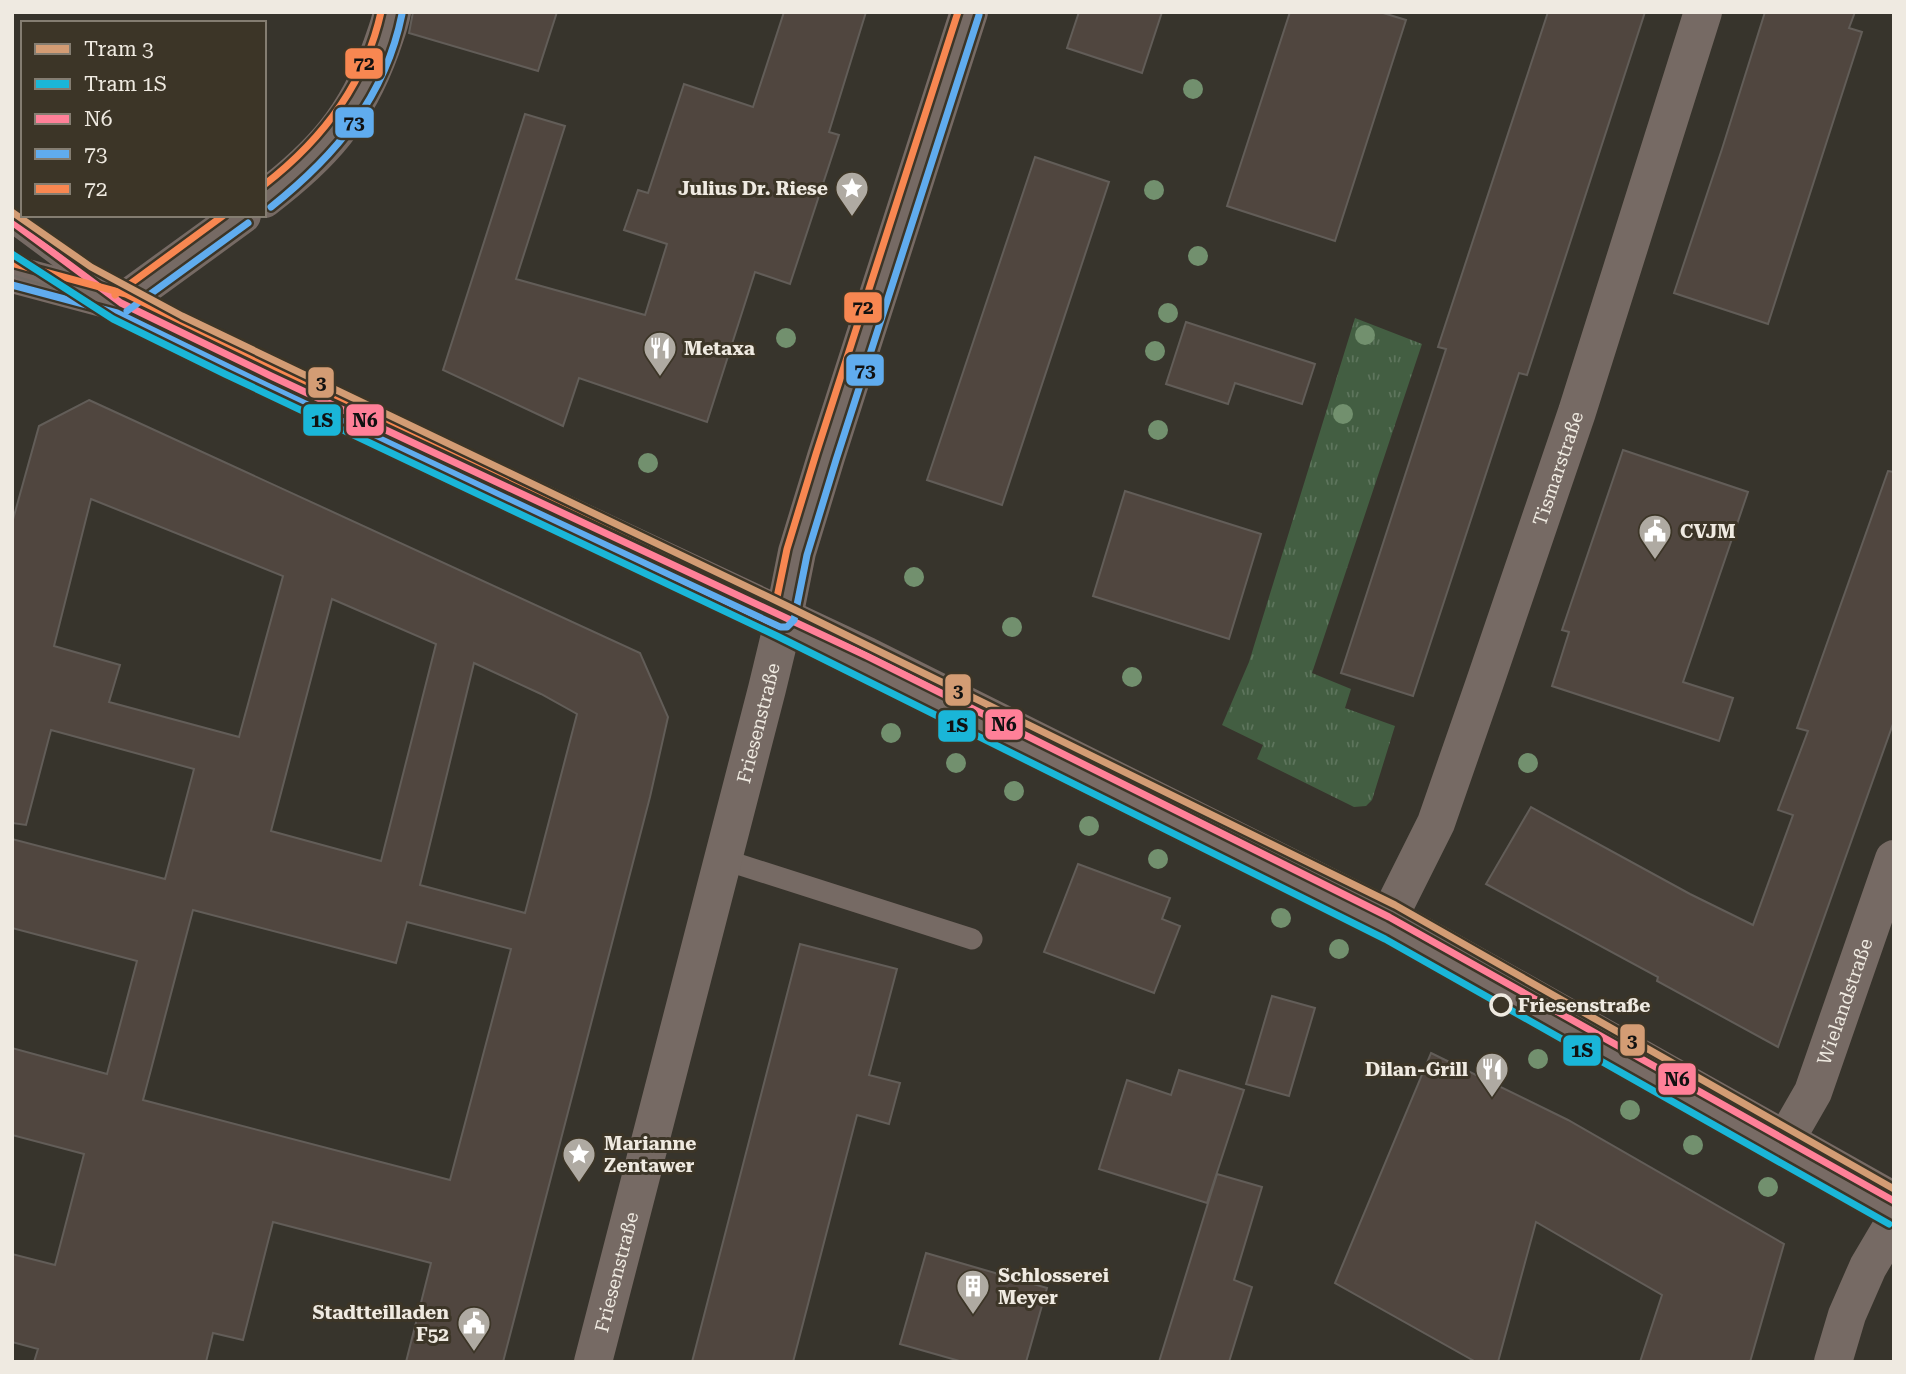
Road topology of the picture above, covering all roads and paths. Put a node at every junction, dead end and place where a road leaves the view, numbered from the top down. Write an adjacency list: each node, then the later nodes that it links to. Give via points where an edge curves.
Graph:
1 (393, 12): 4 (street, via 376,62 347,119 316,156)
2 (969, 12): 9 (street, Friesenstraße, via 818,480)
3 (1703, 12): 12 (street, Tismarstraße, via 1577,412 1436,823)
4 (266, 197)
5 (239, 217): 8 (street)
6 (12, 222): 8 (lane)
7 (12, 274): 8 (street)
8 (121, 303): 9 (street)
9 (784, 617): 10 (street, Friesenstraße); 12 (street)
10 (722, 859): 13 (lane); 17 (street, Friesenstraße)
11 (1894, 859): 14 (street, Wielandstraße, via 1813,1092)
12 (1389, 918): 14 (street)
13 (972, 939)
14 (1786, 1139): 15 (street)
15 (1894, 1201)
16 (1894, 1223): 18 (street, via 1868,1267)
17 (593, 1362)
18 (1833, 1362)

